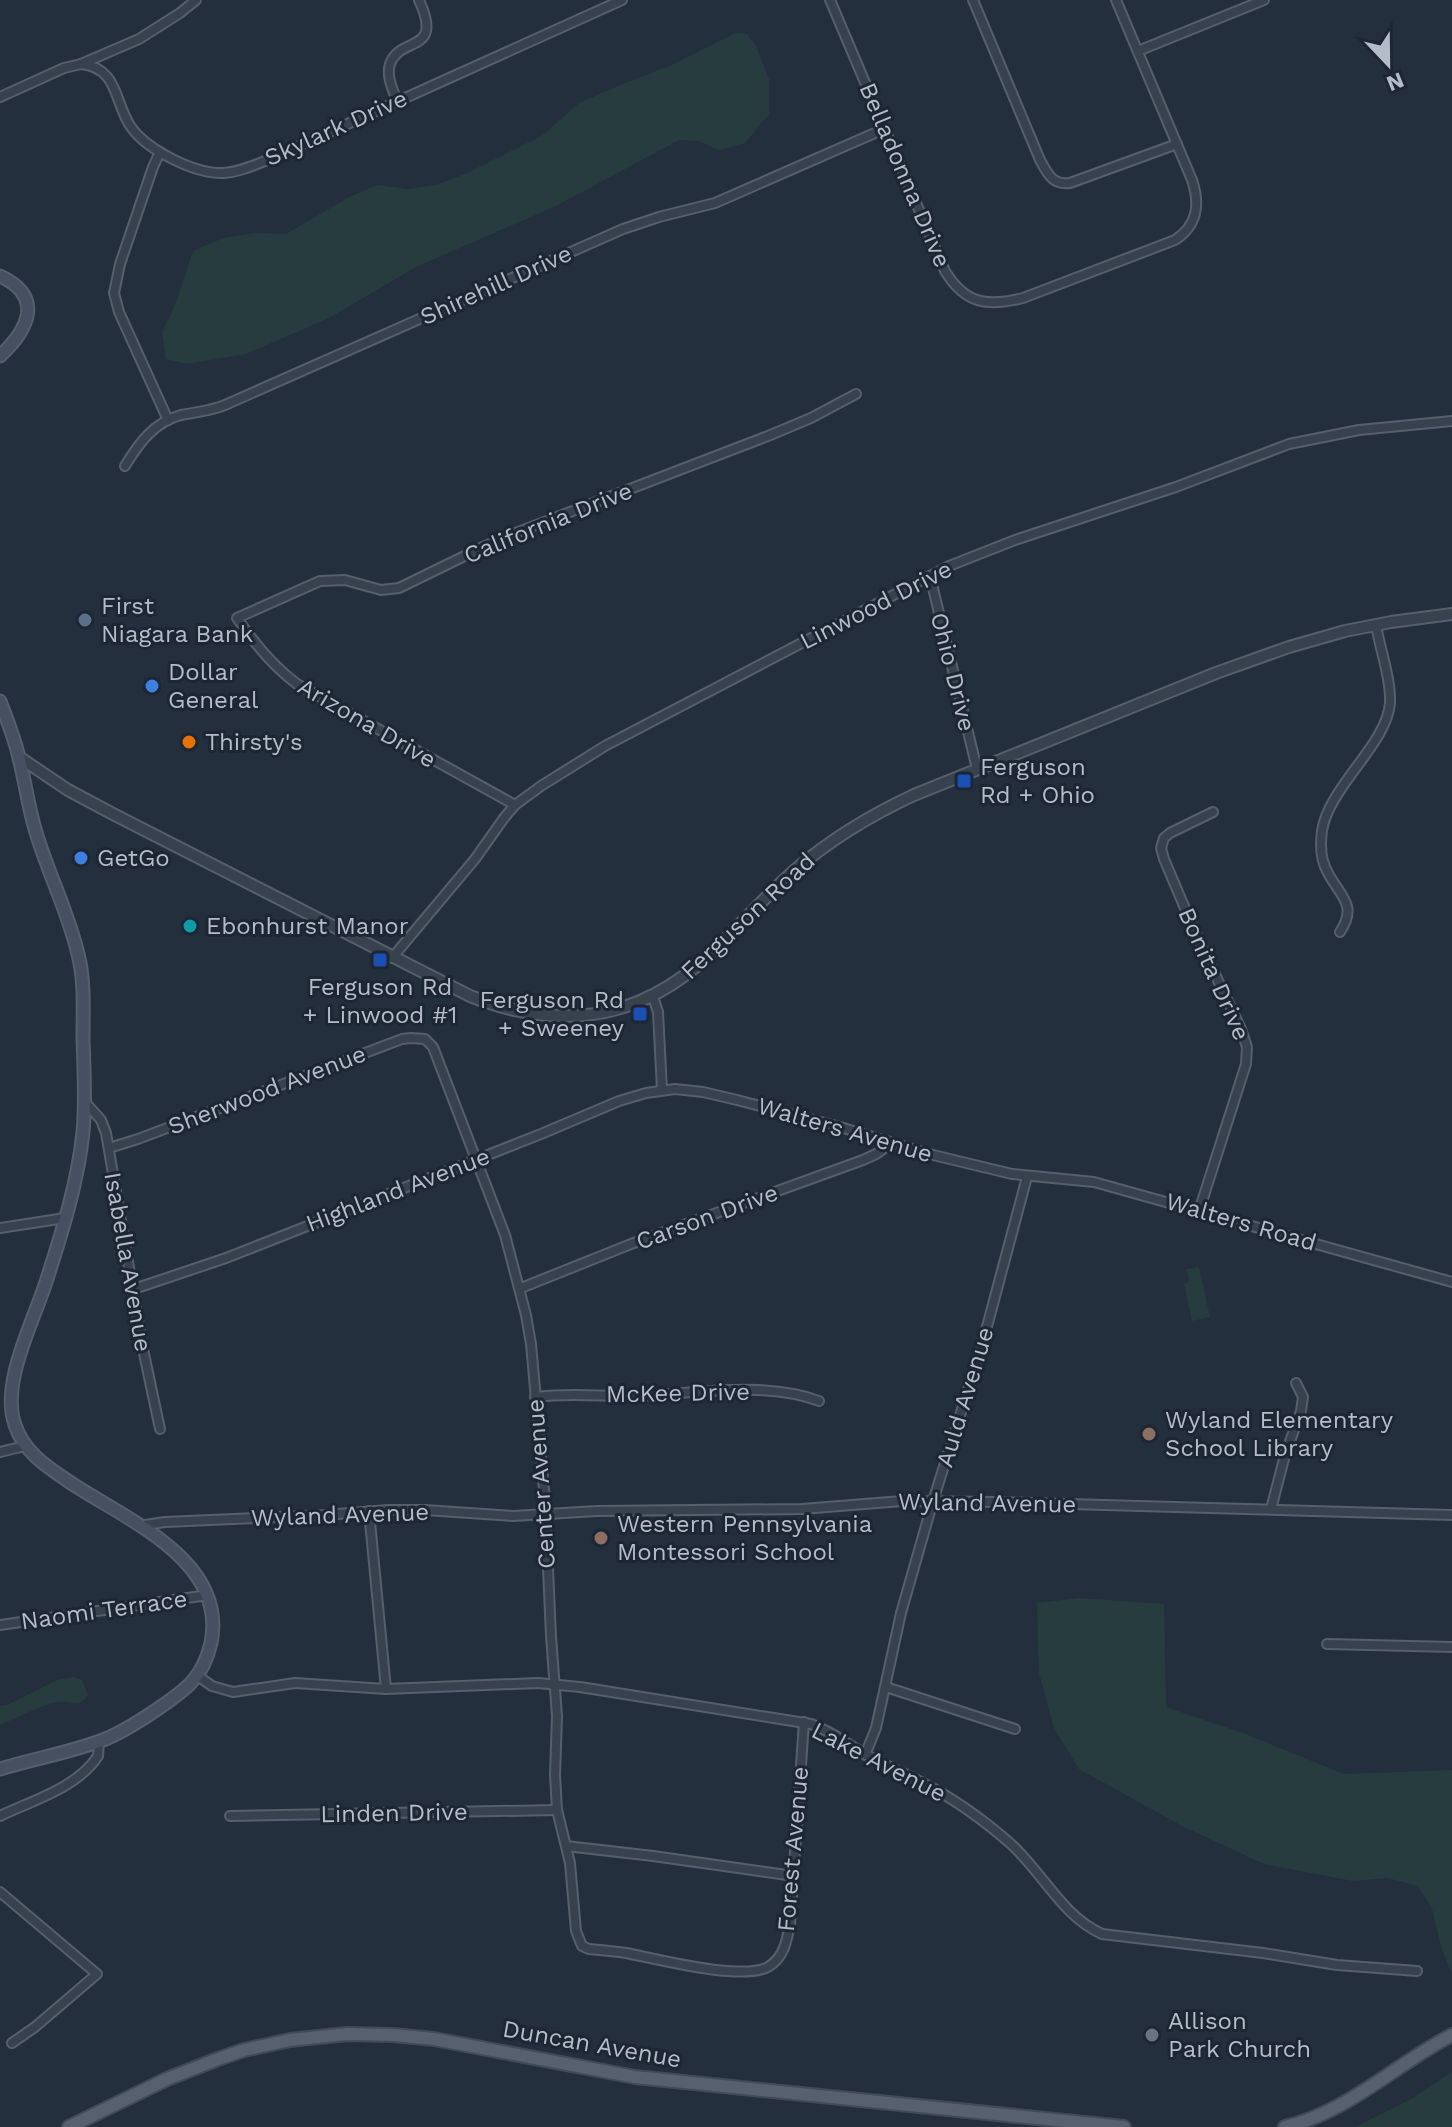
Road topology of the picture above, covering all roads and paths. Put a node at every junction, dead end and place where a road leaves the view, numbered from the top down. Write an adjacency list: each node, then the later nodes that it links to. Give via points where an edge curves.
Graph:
1 (196, 0): 9 (street, via 139,39)
2 (419, 0): 11 (street, via 426,33 390,64)
3 (622, 0): 11 (street, Skylark Drive)
4 (830, 0): 12 (street, Belladonna Drive)
5 (973, 0): 13 (street, via 1053,180 1070,183)
6 (1116, 0): 8 (street, Belladonna Drive)
7 (1264, 0): 8 (street)
8 (1138, 51): 13 (street, Belladonna Drive)
9 (81, 64): 10 (street); 14 (street, Skylark Drive, via 110,80 134,130)
10 (0, 97)
11 (397, 101): 14 (street, Skylark Drive, via 234,172 206,171)
12 (884, 129): 13 (street, Belladonna Drive, via 945,271 965,295 987,303 1023,298 1187,231 1197,196); 18 (street, Shirehill Drive, via 715,203 623,229 225,405)
13 (1177, 144)
14 (160, 152): 18 (street, via 114,293)
15 (0, 276): 16 (main road, via 18,288 28,315 21,334)
16 (0, 356)
17 (856, 394): 23 (street, California Drive, via 768,436 507,537 399,588 320,581)
18 (168, 420): 20 (street, Shirehill Drive, via 156,426)
19 (1452, 421): 21 (street, Linwood Drive, via 1289,444 993,548)
20 (125, 466)
21 (930, 576): 27 (street, Ohio Drive); 28 (street, Linwood Drive, via 605,746)
22 (1452, 614): 24 (street, Ferguson Road)
23 (237, 618): 28 (street, Arizona Drive, via 297,684)
24 (1376, 625): 27 (street, Ferguson Road, via 1264,656); 30 (street, via 1389,689 1388,713 1327,812 1321,839 1326,870 1349,912)
25 (0, 701): 26 (main road)
26 (19, 757): 31 (street, Ferguson Road, via 68,790); 35 (main road, via 36,833 79,955)
27 (977, 769): 32 (street, Ferguson Road, via 846,831 765,897 709,955)
28 (515, 805): 31 (street, Linwood Drive)
29 (1213, 812): 40 (street, Bonita Drive, via 1177,828 1161,845 1247,1047)
30 (1340, 932)
31 (392, 958): 32 (street, Ferguson Road, via 470,996 532,1015 591,1015)
32 (653, 997): 34 (street)
33 (425, 1039): 37 (street, Sherwood Avenue, via 383,1046); 38 (street, Center Avenue, via 440,1063)
34 (662, 1090): 36 (street, Walters Avenue, via 716,1095); 38 (street, Highland Avenue, via 619,1101)
35 (84, 1101): 37 (street, Isabella Avenue, via 101,1120); 41 (main road, via 81,1151)
36 (892, 1143): 39 (street, Walters Avenue); 44 (street, Carson Drive, via 863,1160)
37 (109, 1148): 45 (street, Isabella Avenue)
38 (475, 1159): 44 (street, Center Avenue); 45 (street, Highland Avenue)
39 (1027, 1177): 40 (street, Walters Road, via 1094,1182); 52 (street, Auld Avenue)
40 (1199, 1211): 43 (street, Walters Road)
41 (65, 1218): 42 (street); 50 (main road, via 12,1385 11,1413)
42 (0, 1228)
43 (1452, 1282)
44 (521, 1288): 47 (street, Center Avenue)
45 (134, 1289): 49 (street, Isabella Avenue)
46 (1296, 1383): 53 (street, via 1303,1397 1301,1411)
47 (535, 1397): 48 (street, McKee Drive, via 787,1391); 55 (street, Center Avenue)
48 (819, 1401)
49 (160, 1429)
50 (25, 1446): 51 (street); 57 (main road, via 50,1469)
51 (0, 1452)
52 (933, 1501): 53 (street, Wyland Avenue); 55 (street, Wyland Avenue); 64 (street, Auld Avenue)
53 (1271, 1509): 56 (street, Wyland Avenue)
54 (369, 1511): 55 (street, Wyland Avenue); 57 (street, Wyland Avenue); 65 (street)
55 (545, 1515): 63 (street, Center Avenue)
56 (1452, 1515)
57 (139, 1526): 58 (main road, via 185,1561)
58 (208, 1595): 59 (street, Naomi Terrace); 62 (main road, via 212,1638)
59 (0, 1625)
60 (1327, 1644): 61 (street)
61 (1452, 1647)
62 (198, 1676): 65 (street, Lake Avenue, via 226,1692 295,1683); 68 (main road, via 143,1718)
63 (556, 1685): 65 (street, Lake Avenue); 66 (street, Lake Avenue); 71 (street, Center Avenue)
64 (886, 1687): 67 (street); 69 (street, Auld Avenue)
65 (386, 1689)
66 (804, 1722): 69 (street, Lake Avenue); 75 (street, Forest Avenue)
67 (1015, 1729)
68 (99, 1741): 70 (main road); 72 (street, via 96,1760 80,1775)
69 (865, 1755): 78 (street, Lake Avenue, via 936,1789 981,1820 1023,1856 1074,1916 1102,1934)
70 (0, 1769)
71 (557, 1810): 73 (street, Linden Drive); 74 (street, Center Avenue)
72 (0, 1816)
73 (230, 1816)
74 (566, 1846): 75 (street); 77 (street, Center Avenue, via 574,1923 582,1946 718,1969)
75 (794, 1876): 77 (street, Forest Avenue, via 788,1938 777,1960)
76 (0, 1892): 80 (street, via 97,1974)
77 (766, 1968)
78 (1417, 1971)
79 (1452, 2035): 83 (main road, via 1323,2115)
80 (12, 2043)
81 (69, 2127): 82 (main road, Duncan Avenue, via 167,2079 244,2050 347,2034 434,2039 635,2077)
82 (1124, 2127)
83 (1285, 2127)

